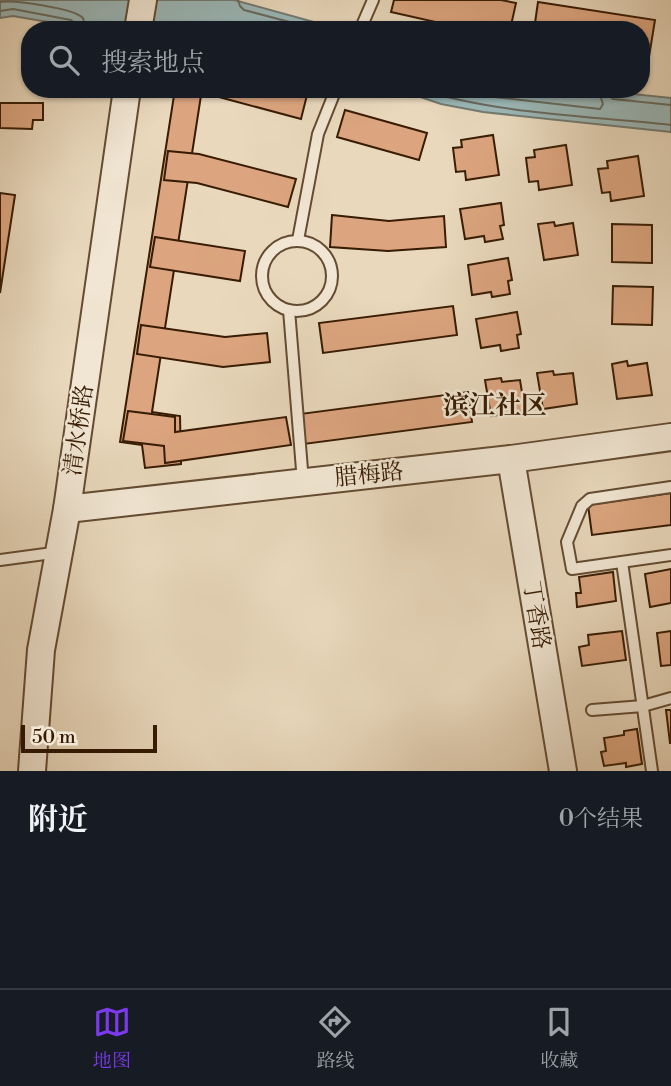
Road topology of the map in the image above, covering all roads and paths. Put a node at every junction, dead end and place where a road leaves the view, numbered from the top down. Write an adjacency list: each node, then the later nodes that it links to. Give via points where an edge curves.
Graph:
1 (143, 0): 3 (street)
2 (373, 0): 4 (lane)
3 (140, 21)
4 (364, 21)
5 (126, 98): 13 (street, 清水桥路)
6 (332, 98): 7 (lane, via 318,134)
7 (298, 240): 8 (lane, via 270,253 262,271 265,292); 8 (lane, via 327,257 332,280 322,300 312,307)
8 (289, 310): 11 (lane)
9 (671, 437): 10 (street, 腊梅路)
10 (511, 459): 11 (street, 腊梅路); 22 (street, 丁香路)
11 (303, 482): 13 (street, 腊梅路)
12 (671, 487): 17 (lane, via 590,499 577,513 567,542 572,569)
13 (67, 509): 14 (street, 清水桥路)
14 (60, 552): 16 (lane); 21 (street, 清水桥路, via 41,650)
15 (671, 555): 17 (lane)
16 (0, 560)
17 (622, 562): 19 (lane)
18 (671, 698): 19 (lane)
19 (643, 706): 20 (lane); 23 (lane)
20 (593, 710)
21 (32, 771)
22 (563, 771)
23 (652, 771)

